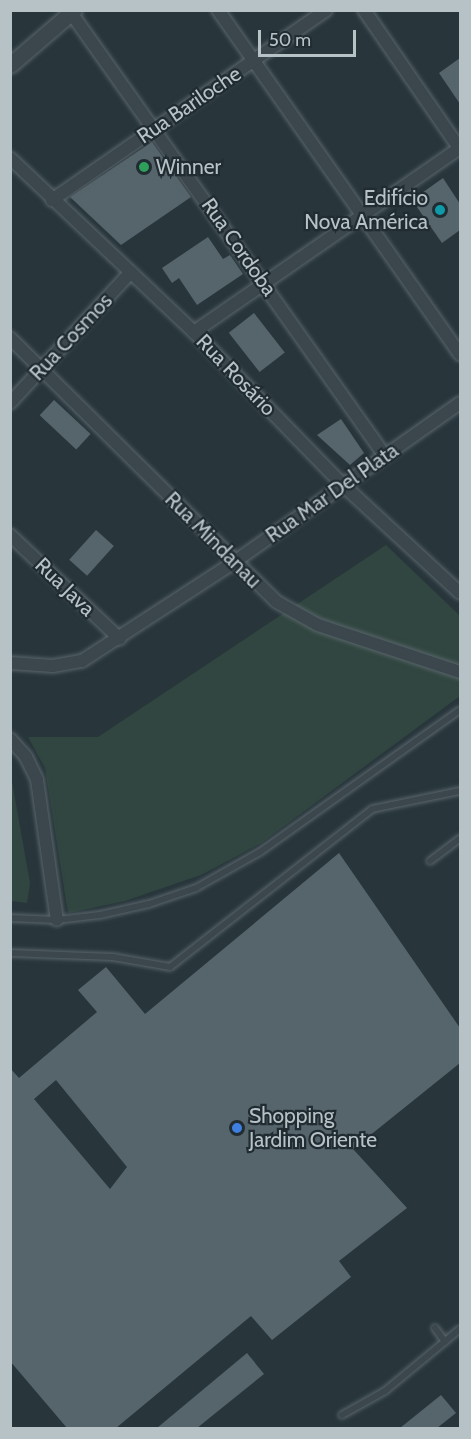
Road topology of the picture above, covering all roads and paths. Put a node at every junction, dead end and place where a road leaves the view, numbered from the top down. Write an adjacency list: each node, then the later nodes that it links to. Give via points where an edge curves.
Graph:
1 (218, 10): 5 (street)
2 (326, 10): 5 (street, Rua Bariloche)
3 (364, 10): 8 (street)
4 (71, 11): 6 (street); 7 (street, Rua Cordoba)
5 (254, 62): 7 (street, Rua Bariloche); 11 (street)
6 (10, 65)
7 (155, 128): 10 (street, Rua Bariloche); 13 (street, Rua Cordoba)
8 (460, 148): 11 (street)
9 (10, 158): 10 (street, Rua Rosário)
10 (52, 200): 12 (street, Rua Rosário)
11 (365, 215): 13 (street); 16 (street)
12 (131, 272): 14 (street, Rua Rosário); 17 (street, Rua Cosmos)
13 (264, 283): 14 (street); 20 (street, Rua Cordoba)
14 (194, 332): 21 (street, Rua Rosário)
15 (10, 338): 17 (street, Rua Mindanau)
16 (460, 354)
17 (42, 368): 18 (street, Rua Cosmos); 23 (street, Rua Mindanau)
18 (10, 402)
19 (460, 403): 20 (street, Rua Mar Del Plata)
20 (385, 456): 21 (street, Rua Mar Del Plata)
21 (342, 485): 23 (street, Rua Mar Del Plata); 24 (street, Rua Rosário)
22 (10, 534): 25 (street, Rua Java)
23 (233, 563): 25 (street, Rua Mar Del Plata); 27 (street, Rua Mindanau, via 277,602 318,625)
24 (460, 593)
25 (120, 639): 26 (street, Rua Mar Del Plata, via 82,661 53,666)
26 (10, 663)
27 (460, 672)
28 (460, 710): 34 (lane, via 260,852 218,877 149,904)
29 (10, 739): 34 (street, via 26,757 37,780)
30 (460, 791): 35 (lane, via 372,809 170,967 113,957)
31 (460, 838): 32 (lane)
32 (430, 861)
33 (10, 918): 34 (lane)
34 (57, 920)
35 (10, 953)
36 (435, 1328): 38 (lane)
37 (460, 1329): 38 (lane)
38 (445, 1342): 39 (lane, via 385,1391)
39 (342, 1415)

